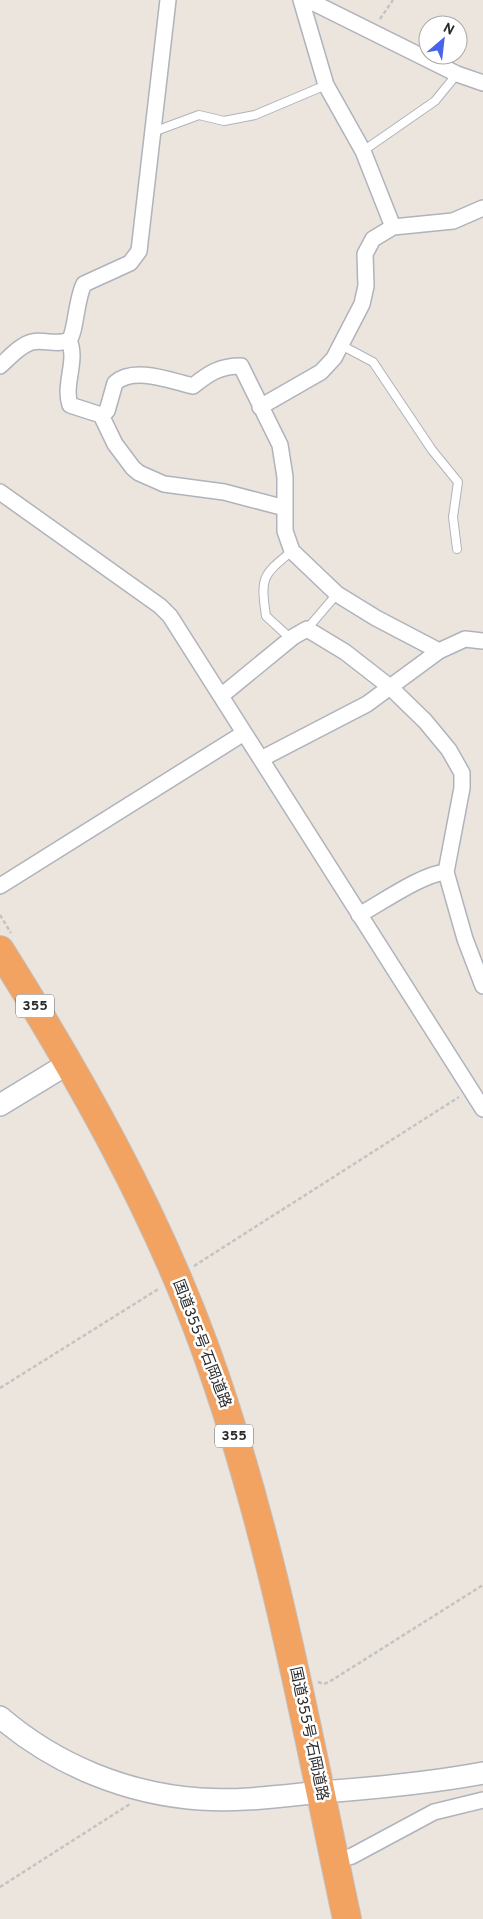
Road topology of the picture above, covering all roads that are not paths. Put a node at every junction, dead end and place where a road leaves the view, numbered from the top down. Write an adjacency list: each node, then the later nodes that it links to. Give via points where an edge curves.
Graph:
1 (168, 0): 7 (street)
2 (301, 0): 6 (street)
3 (308, 0): 4 (street)
4 (456, 74): 5 (street); 8 (lane, via 435,101)
5 (483, 83)
6 (326, 85): 7 (lane, via 255,115 224,121 199,116); 8 (street)
7 (153, 132): 11 (street, via 139,251 130,263 84,284)
8 (363, 151): 10 (street)
9 (483, 208): 10 (street, via 453,221)
10 (393, 227): 12 (street, via 373,240 365,254 365,296)
11 (69, 340): 13 (street, via 33,342); 15 (street, via 73,350 68,392 70,405)
12 (341, 345): 14 (street, via 328,366); 18 (lane, via 373,362 432,450 458,482 453,517)
13 (0, 366)
14 (260, 407): 15 (street, via 241,366 227,366 210,372 193,386 156,377 127,376 115,383 107,411); 17 (street, via 280,446)
15 (102, 415): 17 (street, via 115,444 139,473 164,484 224,492)
16 (0, 492): 26 (street, via 163,609)
17 (285, 508): 19 (street, via 285,531)
18 (457, 549)
19 (292, 550): 20 (street); 22 (lane, via 268,571 263,585 266,616)
20 (337, 594): 21 (lane); 24 (street)
21 (307, 630): 22 (street); 25 (street, via 345,652)
22 (291, 639): 26 (street)
23 (483, 641): 24 (street, via 465,639)
24 (439, 651): 25 (street)
25 (390, 687): 28 (street, via 367,704); 29 (street, via 425,721 449,750 462,773)
26 (221, 696): 27 (street)
27 (244, 733): 28 (street); 30 (street)
28 (261, 760): 31 (street)
29 (446, 872): 31 (street, via 403,890); 33 (street, via 465,939)
30 (0, 886)
31 (359, 915): 36 (street)
32 (0, 950): 34 (highway, 国道355号 石岡道路 / 355)
33 (483, 986)
34 (69, 1063): 35 (street); 39 (highway, 国道355号 石岡道路 / 355, via 124,1166 204,1346 246,1474 286,1629)
35 (0, 1104)
36 (483, 1109)
37 (0, 1717): 39 (street, via 27,1738 71,1764 145,1792 226,1800)
38 (483, 1773): 39 (street, via 412,1785)
39 (320, 1793): 41 (highway, 国道355号 石岡道路 / 355)
40 (483, 1800): 41 (street, via 434,1812 352,1856)
41 (334, 1861): 42 (highway, 国道355号 石岡道路 / 355)
42 (347, 1919)

